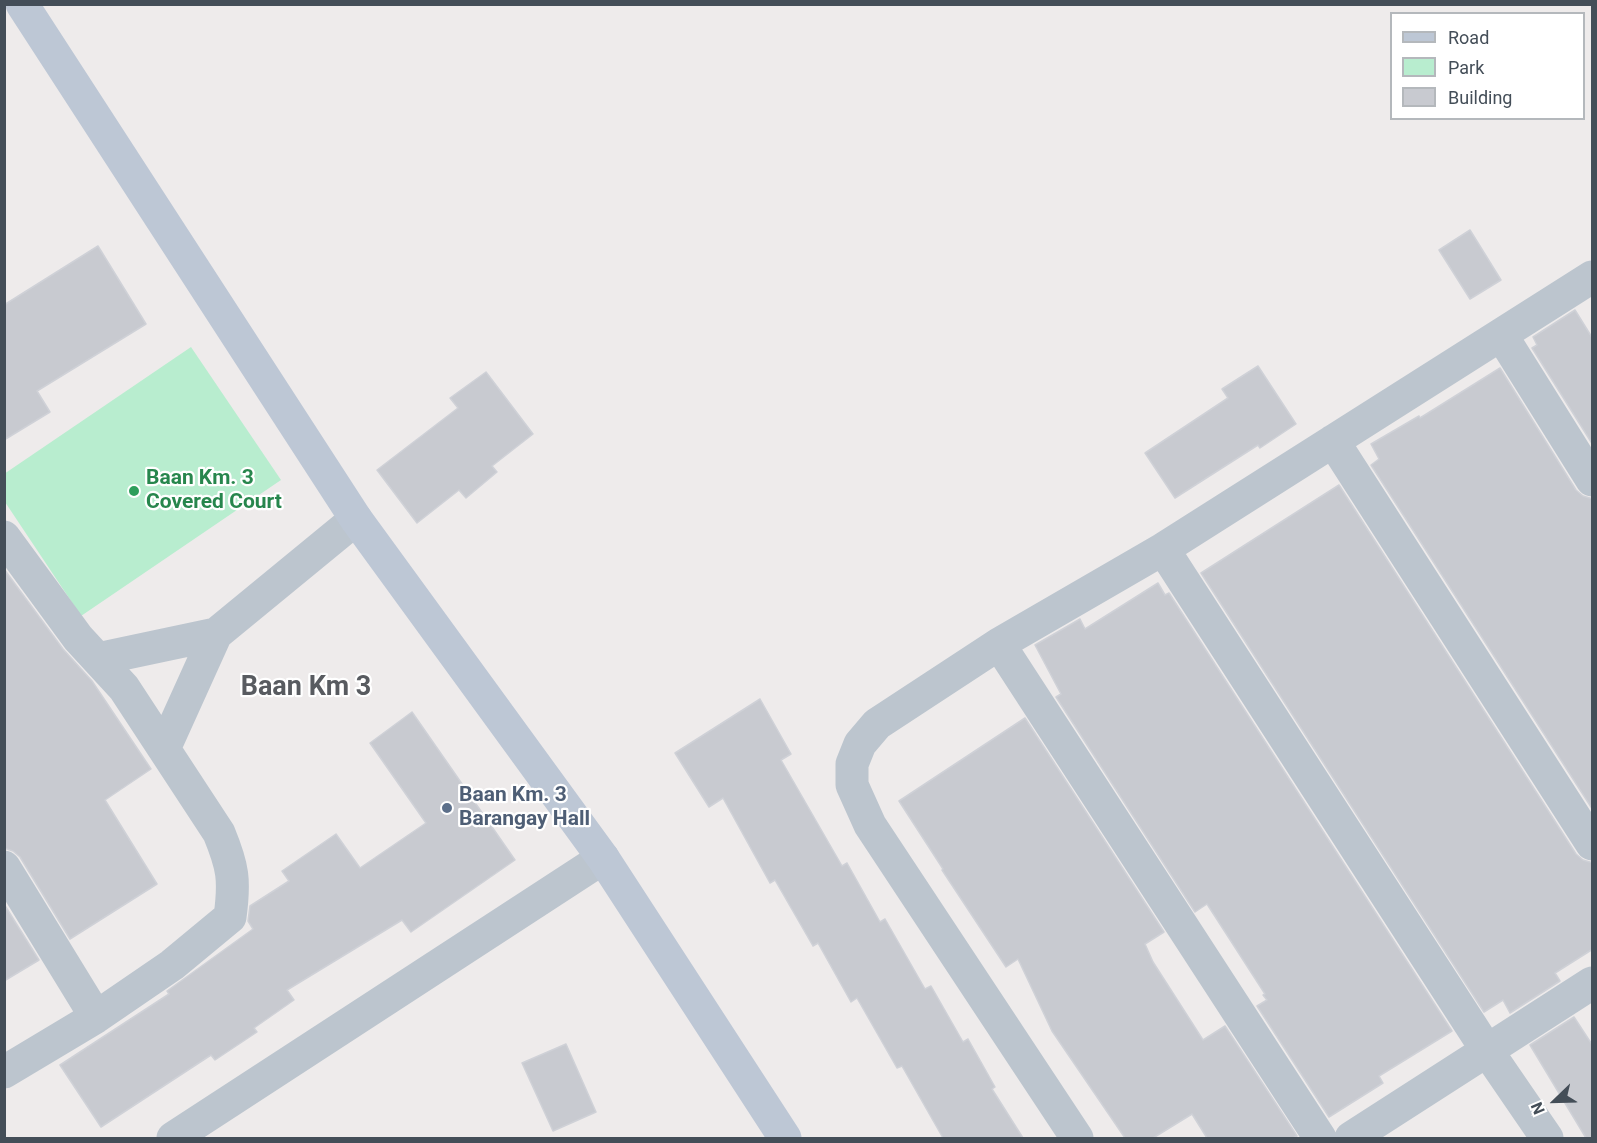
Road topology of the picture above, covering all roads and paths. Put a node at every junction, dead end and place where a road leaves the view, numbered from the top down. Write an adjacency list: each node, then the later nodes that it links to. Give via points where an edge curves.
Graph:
1 (22, 4): 6 (street)
2 (1593, 277): 3 (street)
3 (1502, 336): 4 (street); 5 (street)
4 (1333, 441): 8 (street); 13 (street)
5 (1593, 480)
6 (356, 519): 9 (street); 14 (street)
7 (4, 537): 11 (street, via 78,638)
8 (1163, 549): 10 (street); 18 (street)
9 (216, 634): 11 (street); 12 (street)
10 (999, 644): 22 (street, via 877,724 860,744 852,764 852,785 870,825); 23 (street)
11 (98, 659): 12 (street, via 124,688)
12 (164, 749): 17 (street, via 219,833 230,859 234,888 230,917 172,965)
13 (1593, 844)
14 (603, 858): 20 (street); 21 (street)
15 (4, 867): 17 (street)
16 (1593, 983): 18 (street)
17 (96, 1017): 19 (street)
18 (1488, 1052): 24 (street); 25 (street)
19 (4, 1072)
20 (173, 1138)
21 (785, 1138)
22 (1077, 1138)
23 (1320, 1138)
24 (1351, 1138)
25 (1546, 1138)

